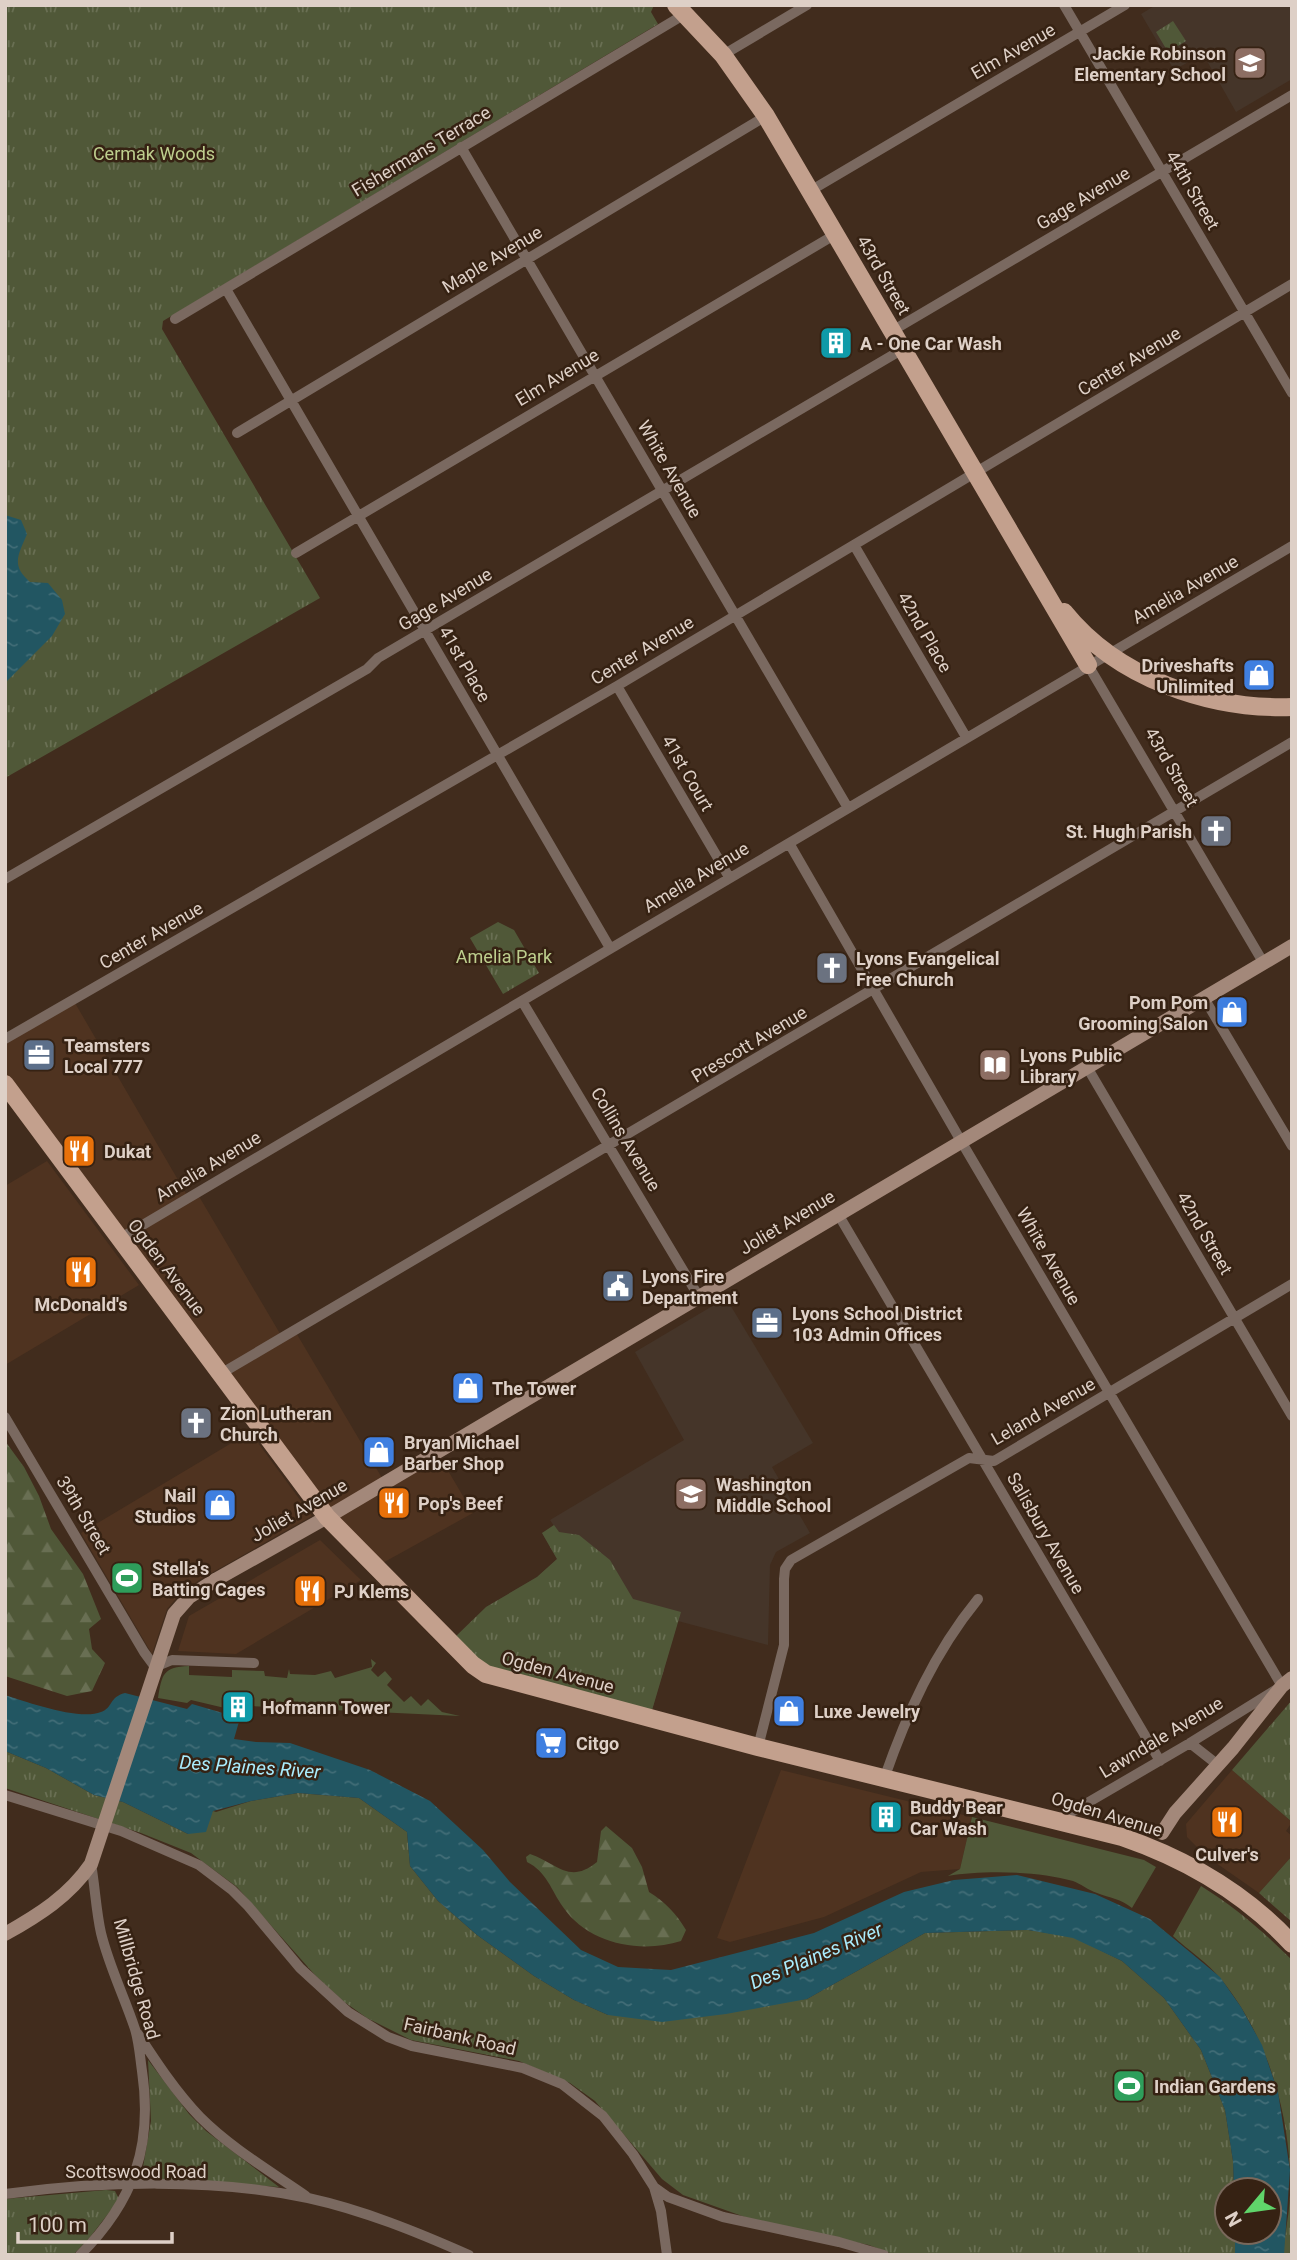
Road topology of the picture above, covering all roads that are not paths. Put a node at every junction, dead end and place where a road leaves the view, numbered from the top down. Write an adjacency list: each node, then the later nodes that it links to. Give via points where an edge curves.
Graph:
1 (807, 5): 6 (street)
2 (1064, 5): 5 (street, 44th Street)
3 (1125, 5): 5 (street, Elm Avenue)
4 (681, 10): 6 (main road, 43rd Street); 9 (street, Fishermans Terrace)
5 (1080, 32): 10 (street, 44th Street); 11 (street, Elm Avenue)
6 (723, 55): 8 (main road, 43rd Street)
7 (1292, 95): 10 (street, Gage Avenue)
8 (766, 116): 11 (main road, 43rd Street); 13 (street, Maple Avenue)
9 (461, 147): 13 (street, White Avenue); 15 (street, Fishermans Terrace)
10 (1162, 171): 16 (street, 44th Street); 18 (street, Gage Avenue)
11 (810, 191): 12 (main road, 43rd Street)
12 (836, 234): 18 (main road, 43rd Street); 20 (street, Elm Avenue)
13 (527, 259): 20 (street, White Avenue); 22 (street, Maple Avenue)
14 (1292, 284): 16 (street, Center Avenue)
15 (226, 289): 17 (street, Fishermans Terrace); 22 (street, 41st Place)
16 (1244, 313): 21 (street, 44th Street); 24 (street, Center Avenue)
17 (175, 319)
18 (892, 331): 19 (main road, 43rd Street)
19 (903, 349): 24 (main road, 43rd Street); 25 (street, Gage Avenue)
20 (595, 375): 25 (street, White Avenue); 26 (street, Elm Avenue)
21 (1292, 393)
22 (291, 400): 23 (street, Maple Avenue); 26 (street, 41st Place)
23 (237, 433)
24 (975, 472): 27 (street, Center Avenue); 30 (main road, 43rd Street)
25 (662, 490): 31 (street, White Avenue); 32 (street, Gage Avenue)
26 (358, 516): 29 (street, Elm Avenue); 32 (street, 41st Place)
27 (854, 545): 31 (street, Center Avenue); 37 (street, 42nd Place)
28 (1292, 546): 33 (street, Amelia Avenue)
29 (296, 553)
30 (1038, 579): 33 (main road, via 1069,618); 34 (main road)
31 (735, 615): 35 (street, Center Avenue); 40 (street, White Avenue)
32 (425, 631): 39 (street, 41st Place); 44 (street, Gage Avenue)
33 (1109, 653): 34 (street, Amelia Avenue); 36 (main road, via 1180,691 1228,703)
34 (1088, 665): 37 (street, Amelia Avenue); 41 (street, 43rd Street)
35 (617, 686): 39 (street, Center Avenue); 43 (street, 41st Court)
36 (1292, 707)
37 (966, 737): 40 (street, Amelia Avenue)
38 (1292, 743): 41 (street, Prescott Avenue)
39 (498, 755): 46 (street, 41st Place); 51 (street, Center Avenue)
40 (848, 808): 42 (street, Amelia Avenue)
41 (1175, 813): 47 (street, 43rd Street); 48 (street, Prescott Avenue)
42 (789, 843): 43 (street, Amelia Avenue); 48 (street, White Avenue)
43 (729, 877): 46 (street, Amelia Avenue)
44 (5, 879)
45 (1292, 946): 47 (street, Joliet Avenue)
46 (610, 948): 50 (street, Amelia Avenue)
47 (1263, 962): 49 (street, Joliet Avenue)
48 (875, 990): 54 (street, White Avenue); 55 (street, Prescott Avenue)
49 (1204, 998): 52 (street, Joliet Avenue); 56 (street)
50 (522, 1001): 55 (street, Collins Avenue); 58 (street, Amelia Avenue)
51 (5, 1039)
52 (1087, 1067): 54 (street, Joliet Avenue); 61 (street, 42nd Street)
53 (5, 1084): 58 (main road, Ogden Avenue)
54 (961, 1141): 57 (street, Joliet Avenue); 63 (street, White Avenue)
55 (610, 1146): 60 (street, Collins Avenue); 62 (street, Prescott Avenue)
56 (1292, 1146)
57 (838, 1214): 60 (street, Joliet Avenue); 66 (street, Salisbury Avenue)
58 (119, 1239): 62 (main road, Ogden Avenue)
59 (1292, 1284): 61 (street, Leland Avenue)
60 (699, 1297): 67 (street, Joliet Avenue)
61 (1235, 1319): 63 (street, Leland Avenue); 64 (street, 42nd Street)
62 (222, 1373): 67 (main road, Ogden Avenue)
63 (1109, 1393): 66 (street, Leland Avenue, via 994,1461); 71 (street, White Avenue)
64 (1292, 1416)
65 (5, 1417): 70 (street, 39th Street)
66 (983, 1460): 73 (street, Leland Avenue, via 970,1458 788,1564 784,1644); 74 (street, Salisbury Avenue)
67 (327, 1517): 70 (street, Joliet Avenue, via 189,1597 174,1614); 73 (main road, Ogden Avenue, via 486,1674)
68 (978, 1600): 76 (street, via 931,1667)
69 (254, 1663): 70 (street, via 172,1660)
70 (155, 1667): 78 (street)
71 (1287, 1682): 72 (street, Lawndale Avenue); 75 (street)
72 (1190, 1744): 74 (street, Lawndale Avenue); 75 (street)
73 (758, 1747): 76 (main road, Ogden Avenue)
74 (1160, 1761): 79 (street, Lawndale Avenue)
75 (1218, 1765): 80 (street, via 1175,1813)
76 (884, 1779): 79 (main road, Ogden Avenue)
77 (5, 1795): 78 (street, Fairbank Road)
78 (107, 1820): 81 (street); 86 (street, Fairbank Road, via 214,1875 255,1913 300,1968 348,2012 388,2037 523,2068 577,2094 615,2130)
79 (1058, 1820): 80 (main road, Ogden Avenue)
80 (1158, 1841): 83 (main road, Ogden Avenue, via 1261,1914)
81 (92, 1864): 82 (street, via 45,1912); 84 (street, Millbridge Road, via 100,1931)
82 (5, 1934)
83 (1292, 1944)
84 (136, 2032): 85 (street, Millbridge Road, via 146,2124); 88 (street, Scottswood Road, via 200,2117)
85 (130, 2185): 87 (street, Scottswood Road); 88 (street, Scottswood Road, via 191,2185); 89 (street, Millbridge Road, via 104,2228)
86 (654, 2187): 91 (street); 92 (street, Fairbank Road, via 723,2217)
87 (5, 2194)
88 (309, 2199): 90 (street, Scottswood Road, via 410,2230)
89 (80, 2255)
90 (468, 2255)
91 (667, 2255)
92 (884, 2255)

